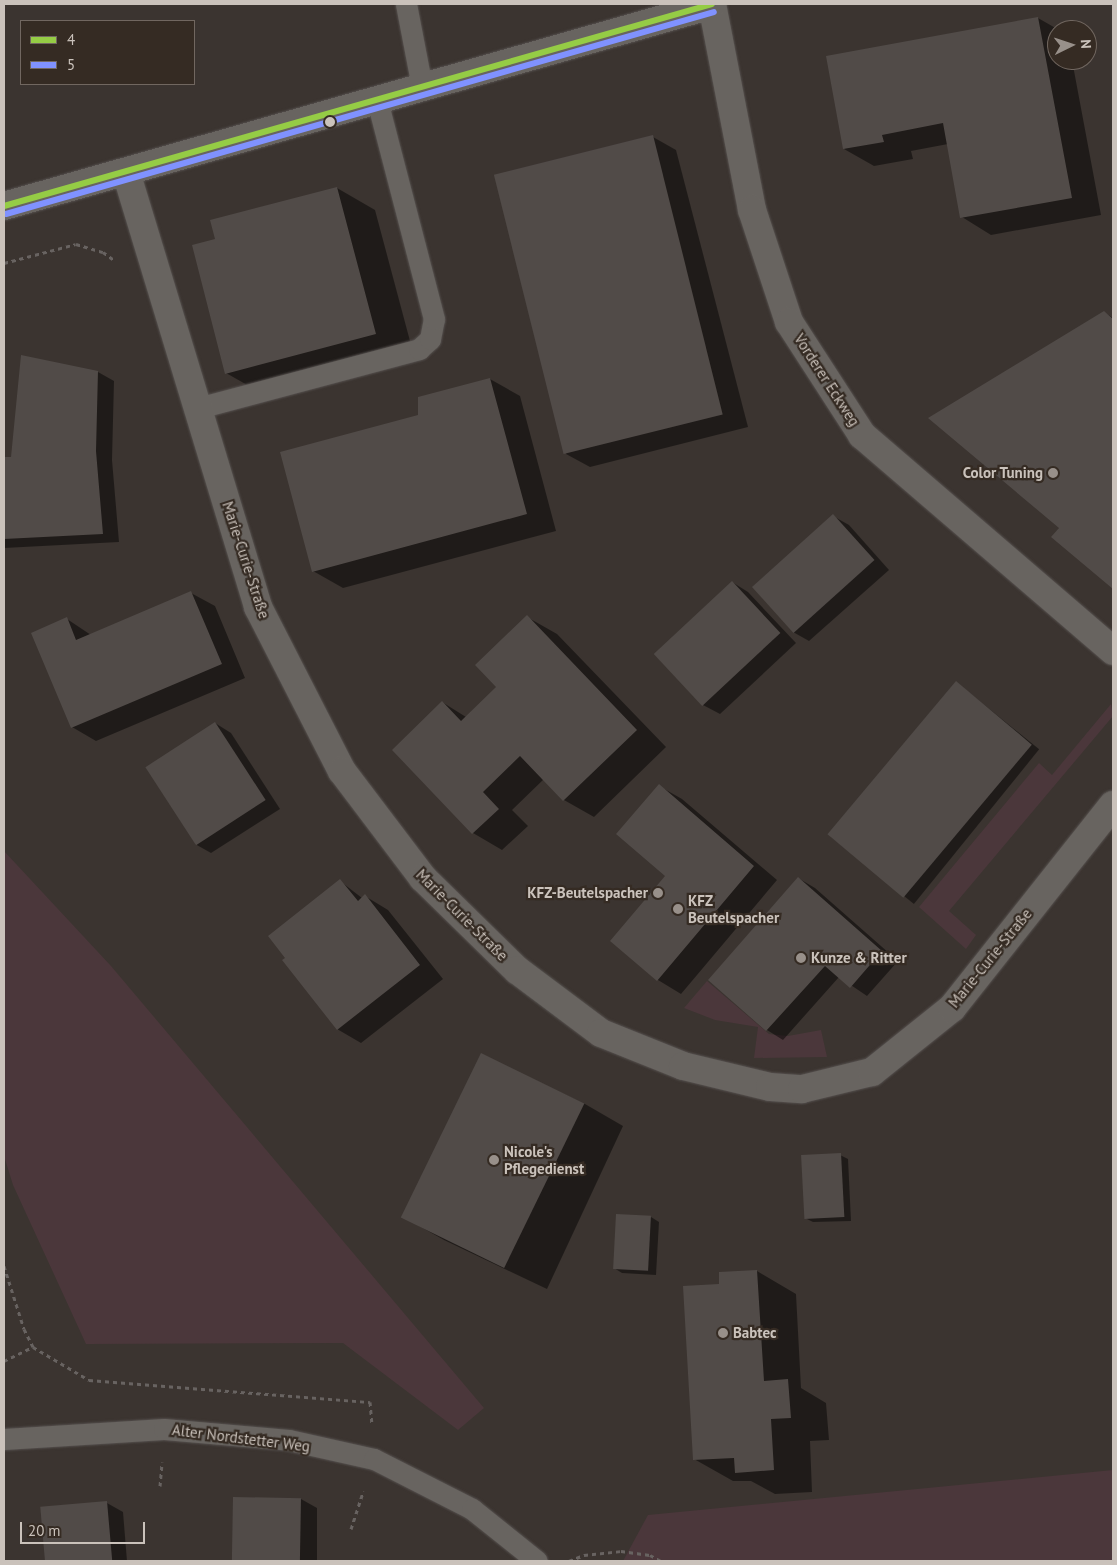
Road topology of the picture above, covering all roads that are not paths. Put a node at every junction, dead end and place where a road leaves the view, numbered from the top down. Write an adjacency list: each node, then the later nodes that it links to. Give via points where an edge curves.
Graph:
1 (406, 4): 3 (lane)
2 (712, 5): 3 (street); 8 (street, Vorderer Eckweg, via 752,210 789,322 862,435)
3 (422, 87): 4 (street)
4 (377, 100): 5 (street); 7 (lane, via 434,319 430,339 418,349)
5 (126, 172): 6 (street); 7 (street, Marie-Curie-Straße)
6 (4, 206)
7 (198, 408): 9 (street, Marie-Curie-Straße, via 258,607 342,771 423,878 517,970 602,1033 683,1066 770,1087 802,1089 872,1072 952,1008)
8 (1113, 651)
9 (1113, 805)
10 (4, 1439): 11 (lane, Alter Nordstetter Weg, via 164,1429 289,1440 374,1459 472,1509)
11 (538, 1561)

